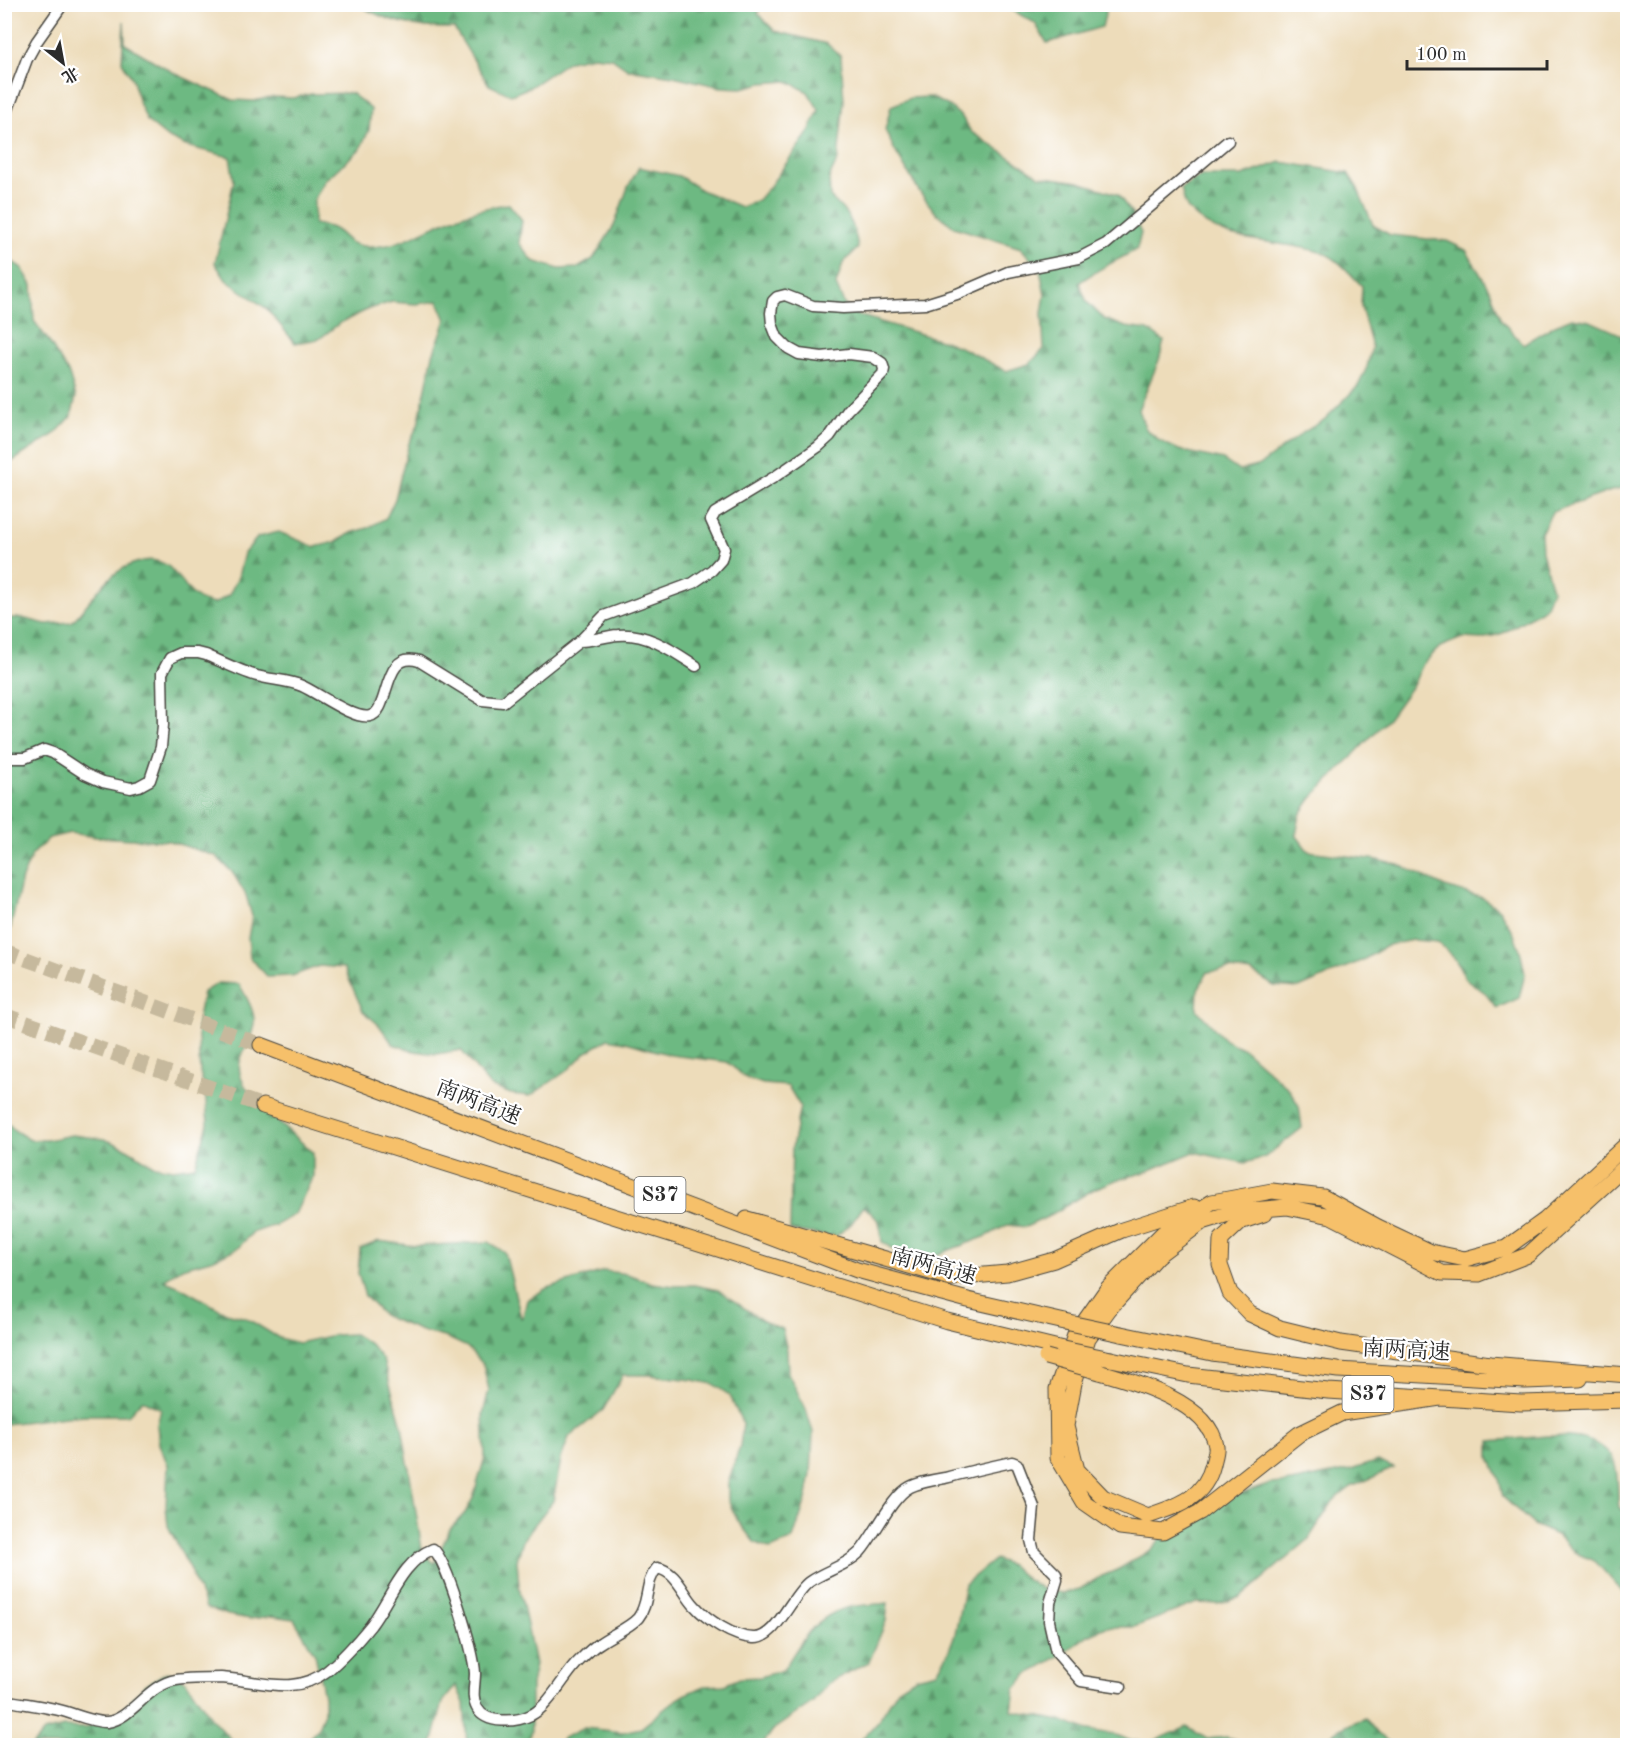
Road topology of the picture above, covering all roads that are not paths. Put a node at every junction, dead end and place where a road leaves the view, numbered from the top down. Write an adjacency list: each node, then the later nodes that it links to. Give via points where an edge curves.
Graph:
1 (63, 4): 2 (street, via 27,59)
2 (4, 120)
3 (1228, 141): 4 (street, via 1106,244 1079,258 1008,272 925,303 843,308 813,306 785,295 777,297 773,301 772,324 777,337 788,348 822,357 873,357 882,363 883,374 818,447 715,513 711,520 724,549 712,570 693,583 604,616)
4 (580, 641): 5 (street, via 619,634 640,637 662,645); 6 (street, via 503,702 482,700 412,658 399,664 390,675 378,709 368,717 348,711 301,685 255,676 206,655 182,653 170,658 162,673 161,747 150,780 131,788 103,782 44,750 25,758)
5 (696, 666)
6 (4, 758)
7 (261, 1045): 11 (highway, 南两高速 / S37)
8 (263, 1106): 15 (highway, 南两高速 / S37)
9 (1628, 1143): 14 (highway, via 1545,1220 1506,1248 1465,1259)
10 (1628, 1164): 14 (highway, via 1528,1255 1479,1274 1442,1273)
11 (628, 1184): 13 (highway, via 951,1278 1007,1273 1054,1260 1122,1230); 16 (highway, 南两高速 / S37, bridge, via 857,1270 968,1300 1212,1353 1338,1370 1525,1381)
12 (1288, 1200): 13 (highway, via 1272,1191); 14 (highway, via 1323,1197); 15 (highway, bridge, via 1202,1222 1157,1256 1109,1309 1089,1338 1074,1383 1066,1426 1077,1470 1103,1497 1148,1516 1179,1506 1198,1492 1210,1474 1217,1447 1206,1423 1177,1400 1129,1380 1100,1372 1046,1357); 16 (highway, via 1240,1222 1221,1240 1220,1265 1230,1293 1250,1314 1280,1328 1341,1343 1490,1364)
13 (1212, 1202): 17 (highway, via 1163,1233 1108,1288 1076,1335 1057,1389 1058,1458 1084,1502 1120,1527 1163,1532 1200,1512 1299,1434 1342,1413)
14 (1407, 1248)
15 (947, 1321): 17 (highway, 南两高速 / S37, bridge, via 1188,1375 1316,1390)
16 (1628, 1376)
17 (1440, 1398): 18 (highway, 南两高速 / S37, via 1521,1403)
18 (1628, 1400)
19 (1121, 1687): 20 (street, via 1081,1681 1056,1652 1049,1621 1056,1574 1034,1552 1034,1507 1017,1464 1012,1462 908,1488 859,1553 808,1583 770,1632 757,1639 741,1636 707,1617 675,1578 657,1568 650,1577 637,1619 596,1645 541,1708 507,1721 490,1719 476,1706 471,1647 445,1569 433,1549 412,1563 347,1652 325,1672 303,1684 283,1687 222,1678 174,1680 150,1691 119,1718 105,1722)
20 (4, 1700)

